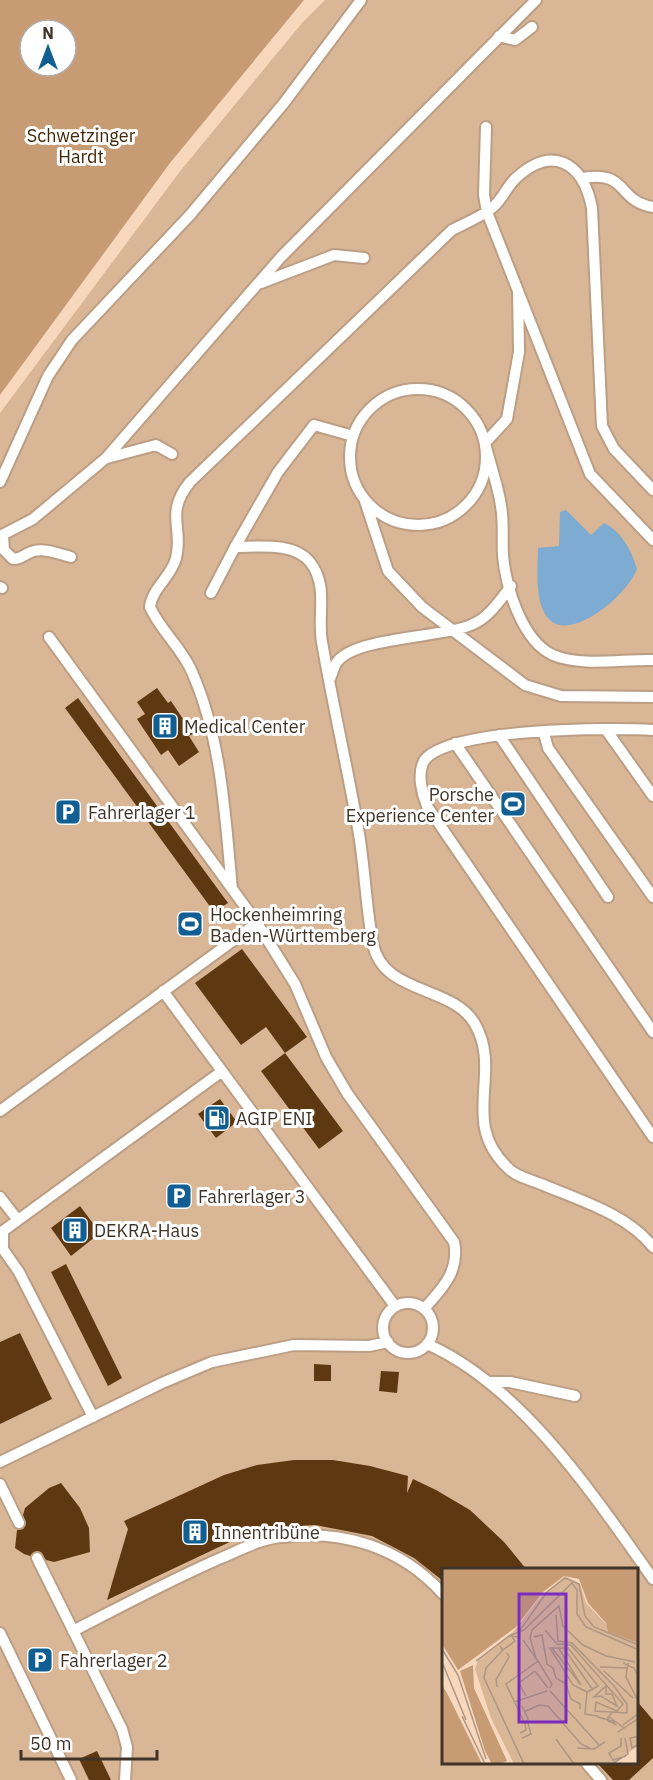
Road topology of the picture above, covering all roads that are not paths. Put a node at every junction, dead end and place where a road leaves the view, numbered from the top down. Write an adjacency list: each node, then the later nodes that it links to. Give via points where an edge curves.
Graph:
1 (361, 0): 16 (lane, via 284,103 190,215 72,340 48,376)
2 (536, 0): 4 (lane)
3 (532, 27): 4 (lane, via 515,40)
4 (499, 36): 10 (lane)
5 (486, 127): 8 (lane)
6 (582, 177): 7 (lane, via 601,175 614,179 628,195); 8 (lane, via 565,162 534,165); 18 (lane, via 592,208 602,426 614,448)
7 (653, 207)
8 (487, 212): 11 (lane); 37 (lane, via 452,230 190,482 179,499 176,559 150,607 192,671 210,717)
9 (364, 258): 10 (lane, via 334,255)
10 (258, 284): 15 (lane)
11 (518, 291): 13 (lane, via 519,352 507,419); 21 (lane, via 590,474)
12 (353, 436): 13 (lane, via 363,416 379,401 400,391 422,389 444,394 463,406 477,423); 19 (lane, via 350,459 354,480); 22 (lane, via 314,425 278,472)
13 (485, 443): 19 (lane, via 486,466 479,487 466,506 448,518 426,525 403,524 382,515); 24 (lane, via 501,506 504,558)
14 (172, 454): 15 (lane, via 156,445)
15 (106, 458): 20 (lane, via 62,498)
16 (4, 466): 17 (lane)
17 (0, 482)
18 (653, 490)
19 (365, 500): 26 (lane, via 388,571 422,607)
20 (1, 536): 23 (lane, via 4,550 13,559 47,550)
21 (653, 540)
22 (236, 547): 25 (lane); 29 (lane, via 283,548 299,552 309,560 321,586 321,640)
23 (71, 557)
24 (511, 586): 26 (lane, via 488,616); 28 (lane, via 524,627 536,644 552,655 573,660)
25 (211, 593)
26 (453, 631): 29 (lane, via 362,647 338,660); 30 (lane, via 525,685 543,691 582,697)
27 (49, 637): 37 (lane)
28 (653, 660)
29 (330, 680): 48 (lane, via 359,837 374,947 384,967 400,980 457,1007 474,1023 486,1066 481,1111 485,1133 509,1170 615,1216)
30 (653, 696)
31 (607, 730): 32 (lane); 33 (lane); 36 (lane)
32 (653, 730)
33 (544, 733): 34 (lane); 39 (lane, via 548,748)
34 (499, 735): 35 (lane); 38 (lane)
35 (455, 743): 42 (lane); 45 (lane, via 441,748 424,762 421,783 428,806)
36 (653, 796)
37 (232, 889): 40 (lane)
38 (608, 897)
39 (653, 897)
40 (257, 923): 41 (lane); 50 (lane, via 295,984 326,1057 347,1093 454,1242 453,1269 446,1285)
41 (163, 991): 43 (lane); 44 (lane)
42 (653, 1032)
43 (222, 1072): 47 (lane); 49 (lane)
44 (0, 1111)
45 (653, 1137)
46 (0, 1197): 47 (lane)
47 (16, 1219): 55 (lane, via 3,1232 3,1249)
48 (653, 1247)
49 (395, 1306): 50 (lane, via 410,1303); 51 (lane, via 384,1319)
50 (424, 1309): 52 (lane, via 433,1330)
51 (388, 1342): 52 (lane, via 404,1352); 55 (lane, via 369,1346 294,1345 247,1353 212,1362)
52 (427, 1344): 53 (lane, via 446,1352)
53 (488, 1382): 54 (lane, via 510,1382); 60 (lane, via 569,1467)
54 (575, 1396)
55 (93, 1417): 56 (lane)
56 (0, 1462)
57 (0, 1484): 58 (lane)
58 (20, 1523)
59 (37, 1558): 62 (lane)
60 (653, 1579)
61 (442, 1592): 62 (lane, via 430,1579 373,1545 316,1535 280,1537 206,1564)
62 (73, 1631): 66 (lane, via 122,1729 127,1747)
63 (0, 1633): 65 (lane)
64 (588, 1765): 67 (lane)
65 (71, 1780)
66 (125, 1780)
67 (601, 1780)

